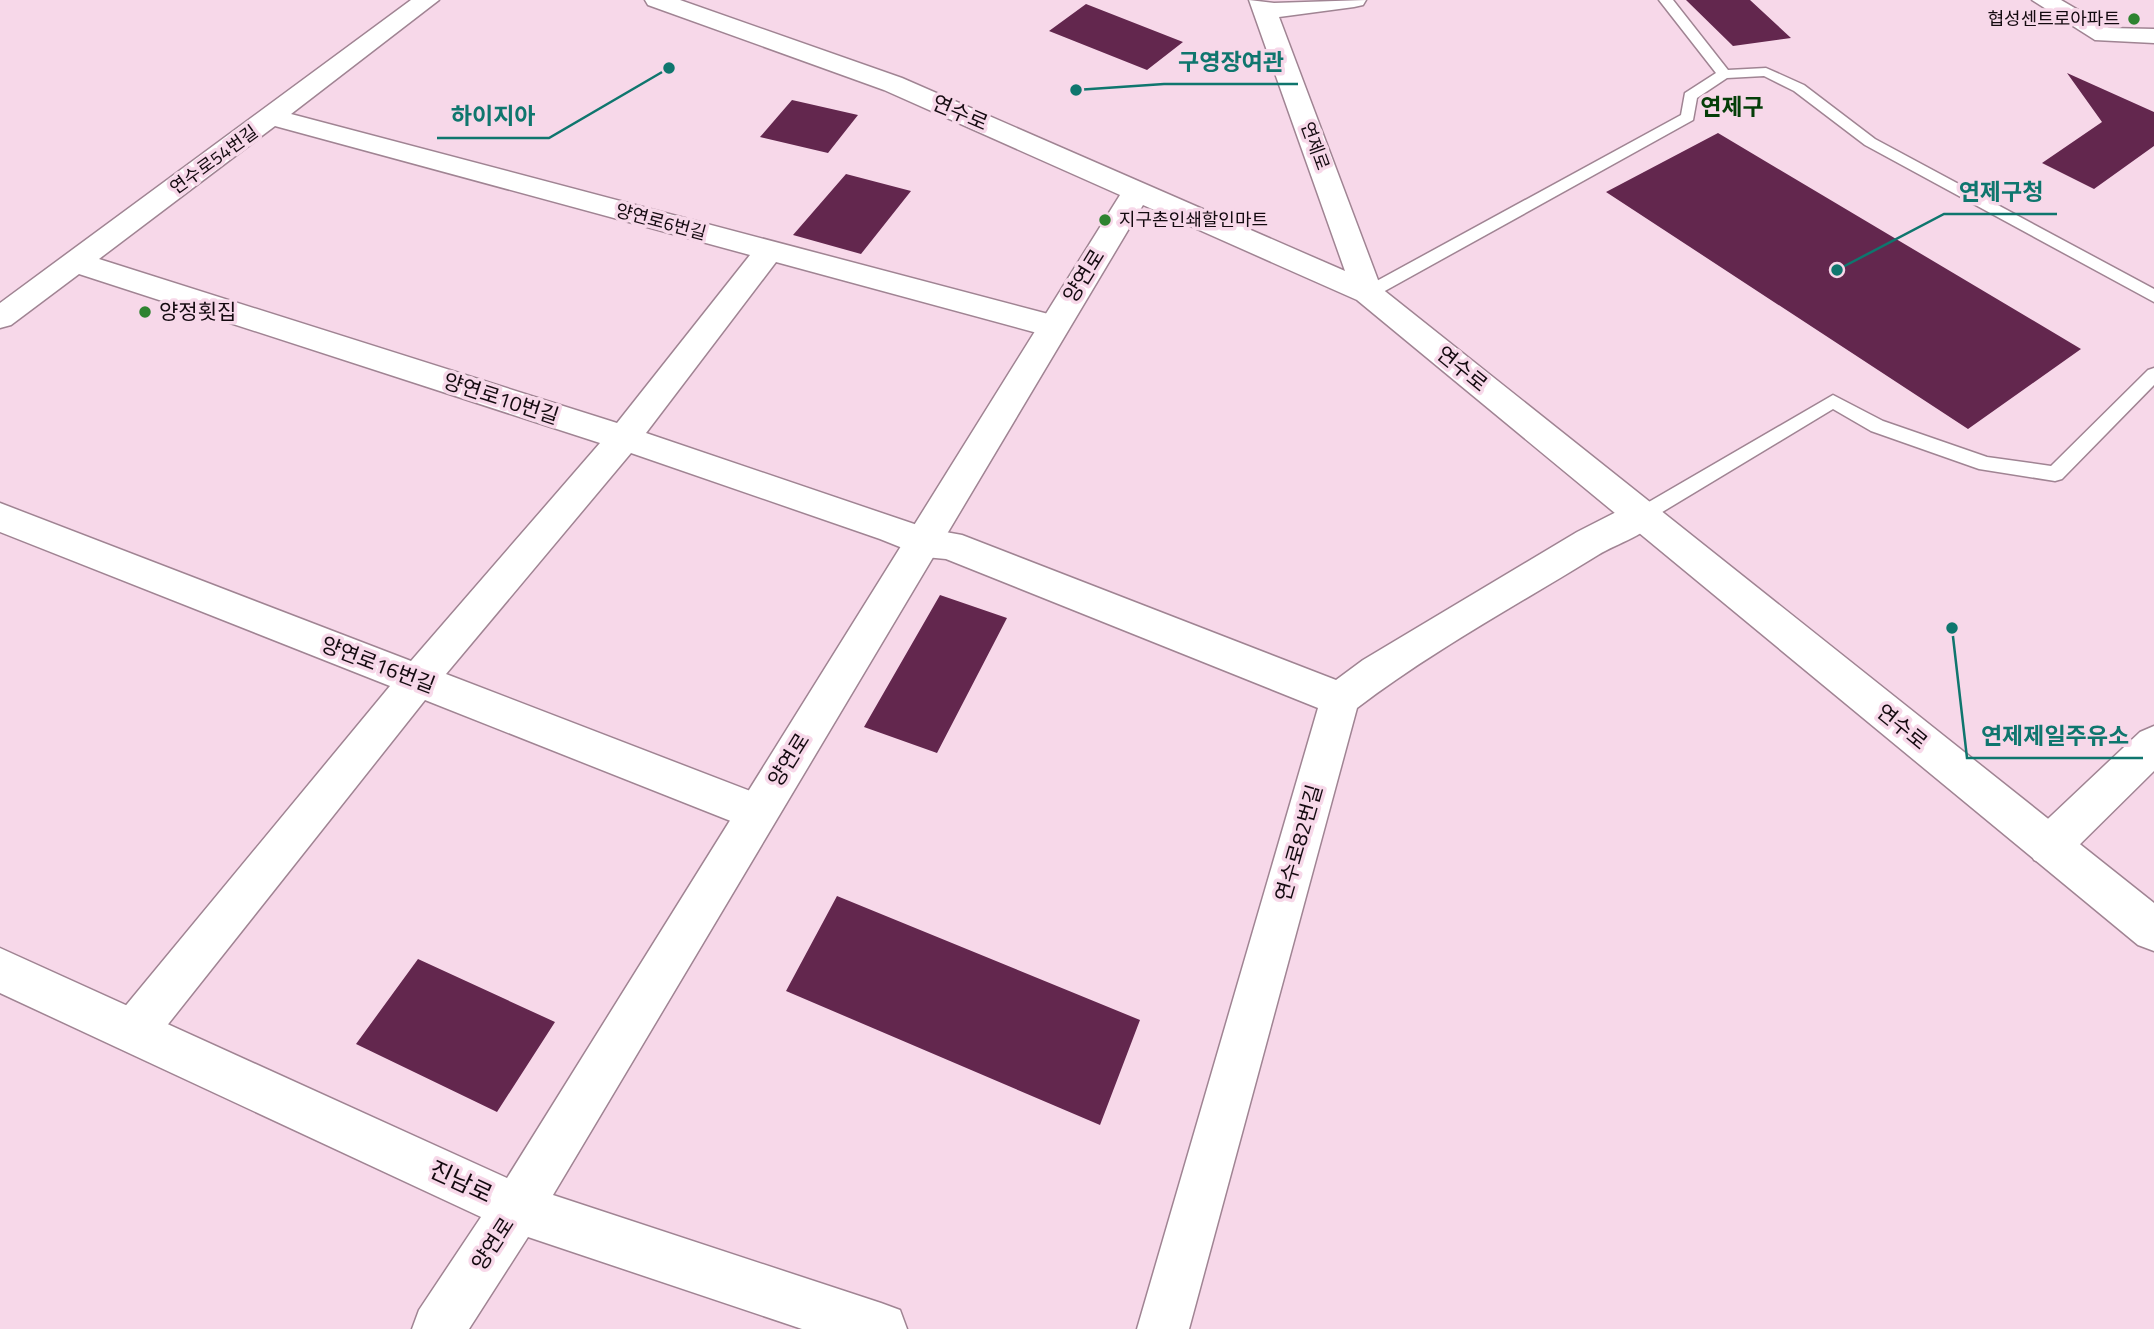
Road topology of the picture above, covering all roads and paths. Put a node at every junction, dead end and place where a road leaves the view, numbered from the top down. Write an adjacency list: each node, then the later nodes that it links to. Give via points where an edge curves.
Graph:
1 (427, 0): 9 (street, 연수로54번길)
2 (657, 0): 10 (street, 연수로, via 893,84)
3 (1354, 0): 6 (street)
4 (1666, 0): 8 (lane)
5 (2044, 0): 7 (street, via 2104,35)
6 (1263, 6): 13 (street, 연제로)
7 (2154, 36)
8 (1724, 74): 13 (lane, via 1689,96 1688,117); 14 (lane, via 1766,72 1799,88 1870,142)
9 (271, 117): 11 (street, 양연로6번길); 12 (street, 연수로54번길)
10 (1138, 189): 13 (street, 연수로); 16 (street, 양연로)
11 (769, 251): 16 (street, 양연로6번길); 18 (street)
12 (75, 262): 15 (street, 연수로54번길); 18 (street, 양연로10번길)
13 (1368, 293): 19 (street, 연수로)
14 (2154, 296)
15 (0, 318)
16 (1052, 326): 21 (street, 양연로)
17 (2154, 374): 19 (lane, via 2056,474 1986,464 1877,426 1833,401)
18 (624, 438): 21 (street, 양연로10번길); 22 (street)
19 (1642, 515): 23 (street, via 1388,663); 26 (street, 연수로)
20 (0, 517): 22 (street, 양연로16번길)
21 (925, 543): 23 (street, 양연로10번길, via 949,545); 25 (street, 양연로)
22 (418, 680): 25 (street, 양연로16번길); 29 (street)
23 (1340, 699): 33 (street, 연수로82번길)
24 (2154, 744): 26 (street)
25 (756, 812): 30 (street, 양연로)
26 (2049, 846): 27 (street, 연수로)
27 (2154, 930)
28 (0, 970): 29 (street, 진남로)
29 (134, 1031): 30 (street, 진남로)
30 (517, 1208): 31 (street, 양연로); 32 (street, 진남로)
31 (438, 1329)
32 (881, 1329)
33 (1163, 1329)

